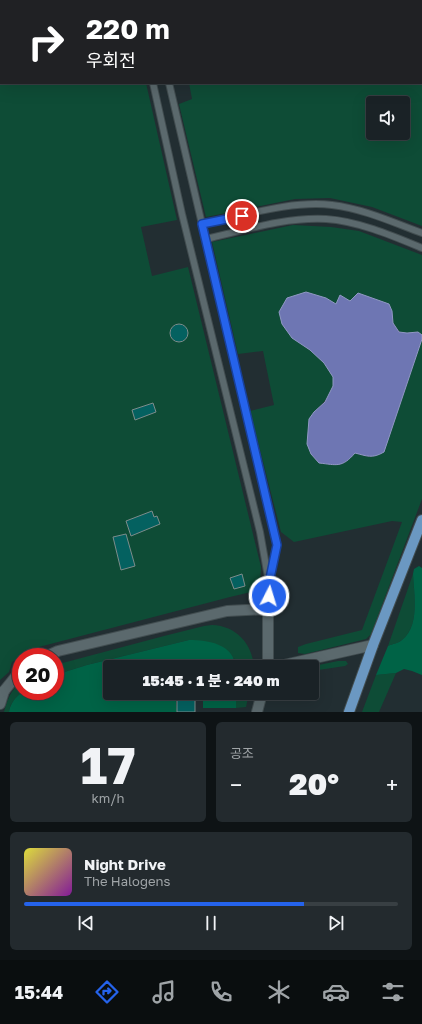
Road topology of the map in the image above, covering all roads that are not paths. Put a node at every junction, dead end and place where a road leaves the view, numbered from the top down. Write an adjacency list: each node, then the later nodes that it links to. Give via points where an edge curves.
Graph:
1 (153, 84): 11 (lane, via 182,214 260,532)
2 (169, 84): 5 (lane)
3 (282, 207): 4 (lane); 5 (lane); 6 (lane, via 332,205 370,213)
4 (284, 221): 7 (lane); 8 (lane, via 328,219 369,228)
5 (202, 224): 7 (lane)
6 (420, 232): 8 (lane)
7 (206, 239): 11 (lane, via 277,545)
8 (413, 244): 9 (lane)
9 (422, 248)
10 (422, 520): 13 (main road)
11 (269, 583): 12 (lane)
12 (268, 609): 14 (main road, via 227,611); 15 (main road)
13 (373, 645): 16 (main road); 22 (main road)
14 (64, 649)
15 (268, 660)
16 (306, 660)
17 (12, 680): 18 (main road)
18 (2, 692): 20 (main road)
19 (260, 700): 21 (main road)
20 (0, 704)
21 (257, 712)
22 (349, 712)

